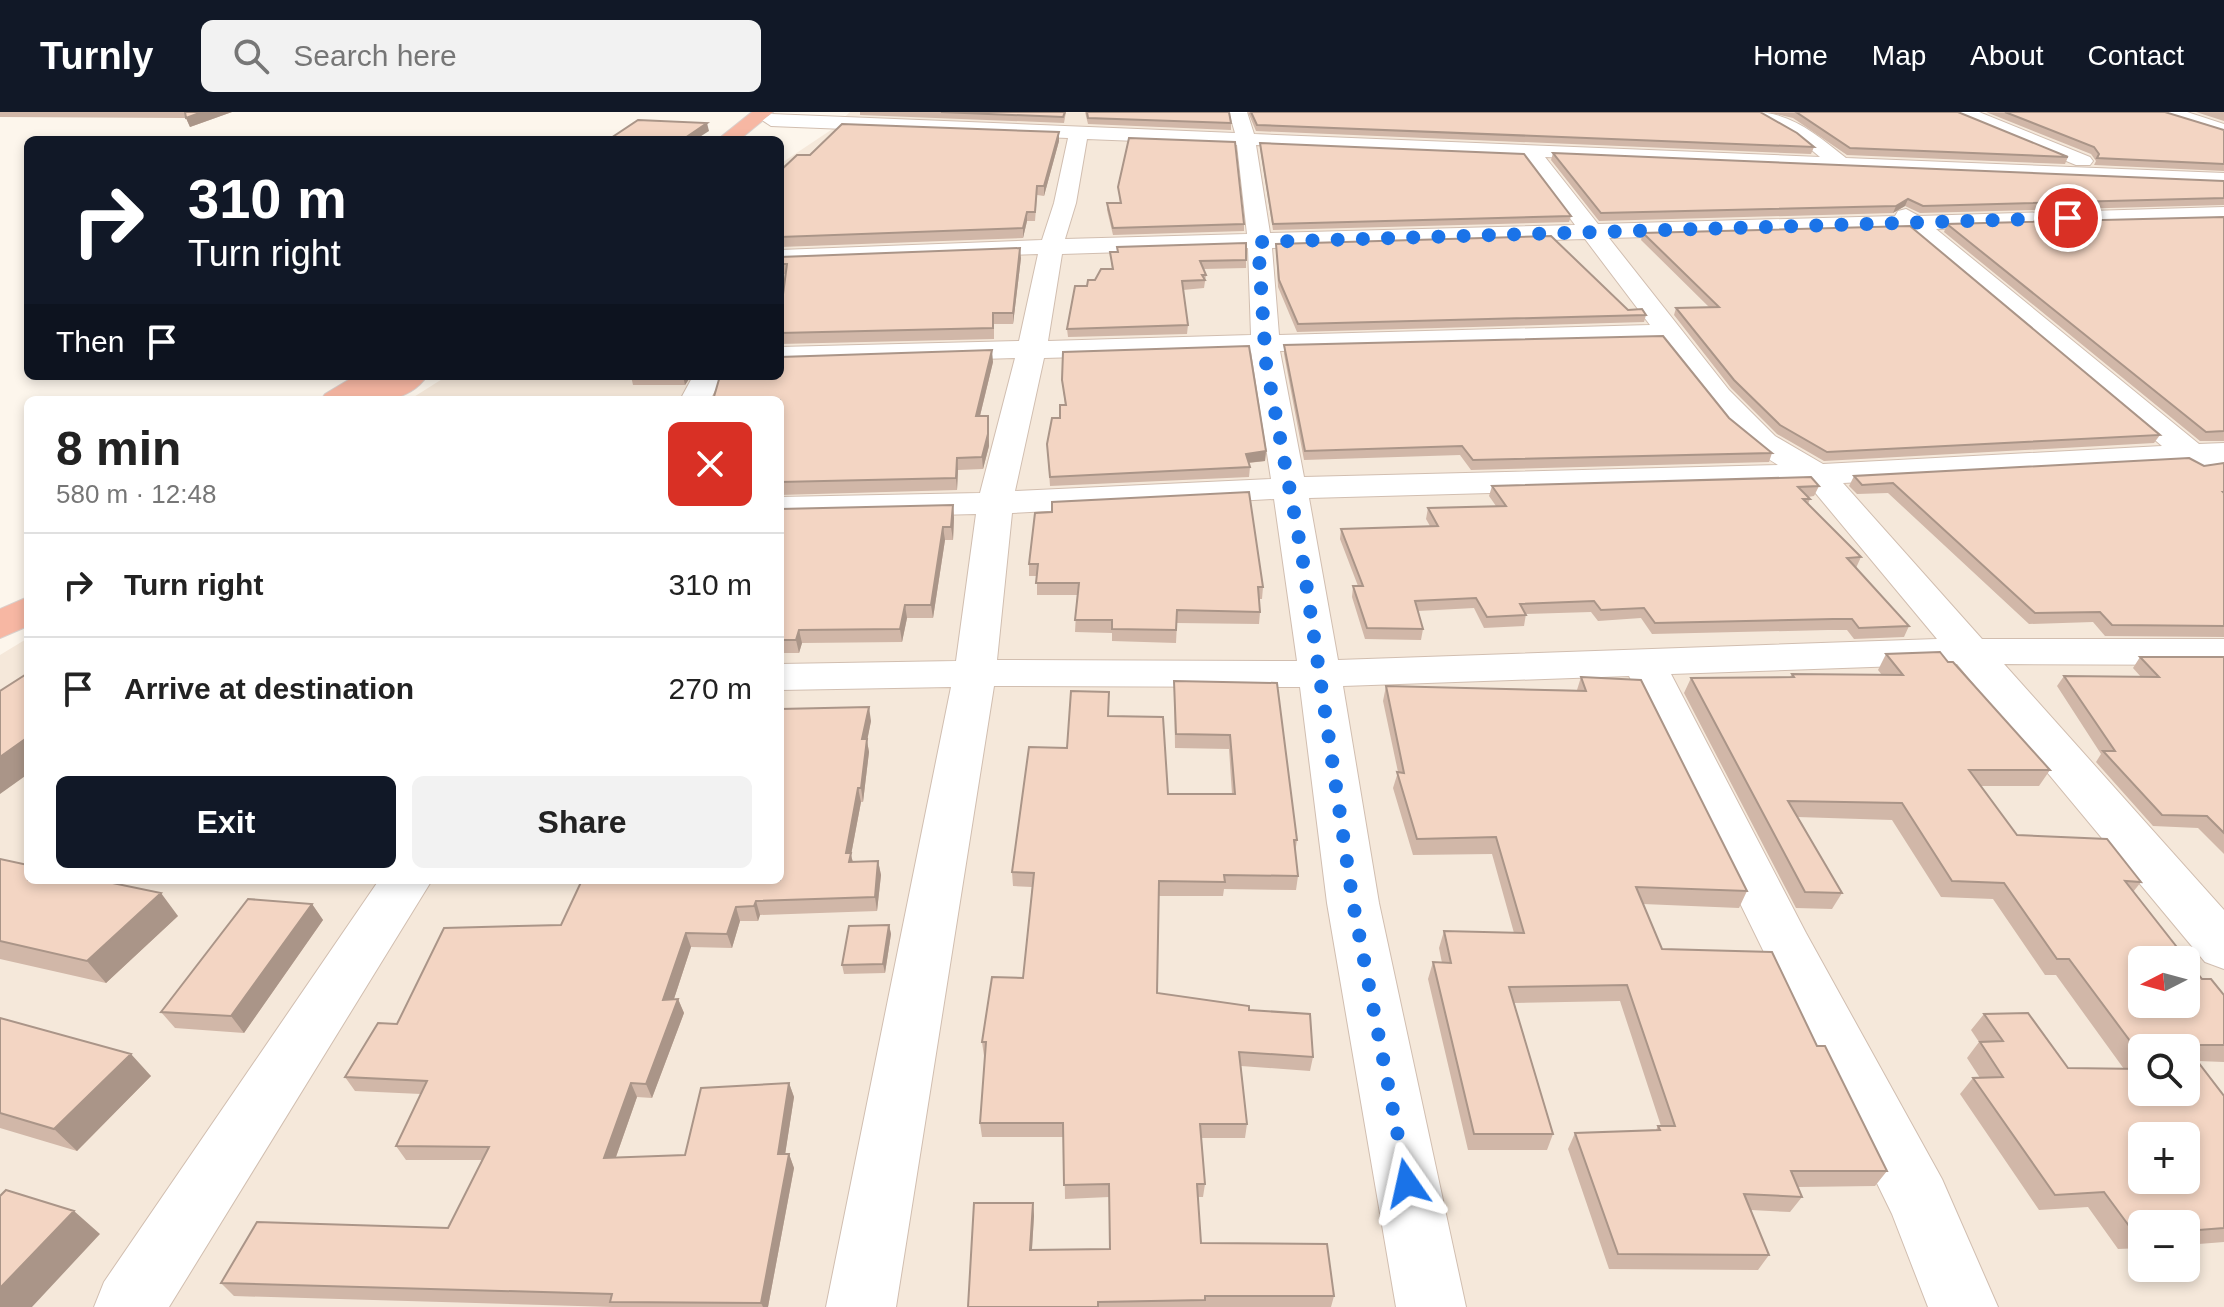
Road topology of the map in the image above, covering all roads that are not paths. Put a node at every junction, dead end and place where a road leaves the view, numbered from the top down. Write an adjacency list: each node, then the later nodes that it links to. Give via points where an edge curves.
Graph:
1 (1762, 112): 12 (street, via 1803,133)
2 (1963, 112): 13 (street)
3 (2210, 112): 4 (street)
4 (2174, 113): 8 (street)
5 (773, 115): 6 (street, via 953,128); 9 (highway); 10 (highway)
6 (1071, 123): 7 (street); 19 (street, via 1065,203)
7 (1242, 126): 11 (street); 18 (street)
8 (2224, 130)
9 (734, 136)
10 (751, 136)
11 (1529, 150): 12 (street); 17 (street)
12 (1839, 162): 13 (street); 16 (street)
13 (2120, 174): 14 (street); 15 (street)
14 (2224, 179)
15 (2224, 215): 16 (street)
16 (1913, 222): 17 (street); 29 (street)
17 (1593, 233): 18 (street); 21 (street)
18 (1258, 242): 19 (street); 22 (street)
19 (1051, 247): 20 (street); 23 (street)
20 (784, 259)
21 (1669, 333): 22 (street); 30 (street, via 1718,396 1764,443)
22 (1264, 342): 23 (street); 32 (street)
23 (1032, 349): 24 (street); 33 (street)
24 (784, 356)
25 (369, 380): 27 (highway)
26 (406, 380): 28 (highway)
27 (343, 396)
28 (380, 396)
29 (2208, 453): 30 (street); 31 (street)
30 (1817, 474): 32 (street); 39 (street)
31 (2224, 480)
32 (1288, 488): 33 (street); 43 (street)
33 (995, 503): 34 (street); 42 (street)
34 (784, 508)
35 (24, 584): 36 (highway)
36 (0, 597)
37 (24, 611): 38 (highway)
38 (0, 626)
39 (1967, 651): 40 (street); 41 (street); 46 (street)
40 (2224, 652)
41 (1644, 663): 43 (street); 50 (street, via 1919,1201)
42 (975, 673): 43 (street); 44 (street); 48 (street)
43 (1319, 674): 49 (street, via 1353,903)
44 (784, 677)
45 (403, 884): 47 (street)
46 (2224, 947)
47 (129, 1307)
48 (861, 1307)
49 (1431, 1307)
50 (1963, 1307)

